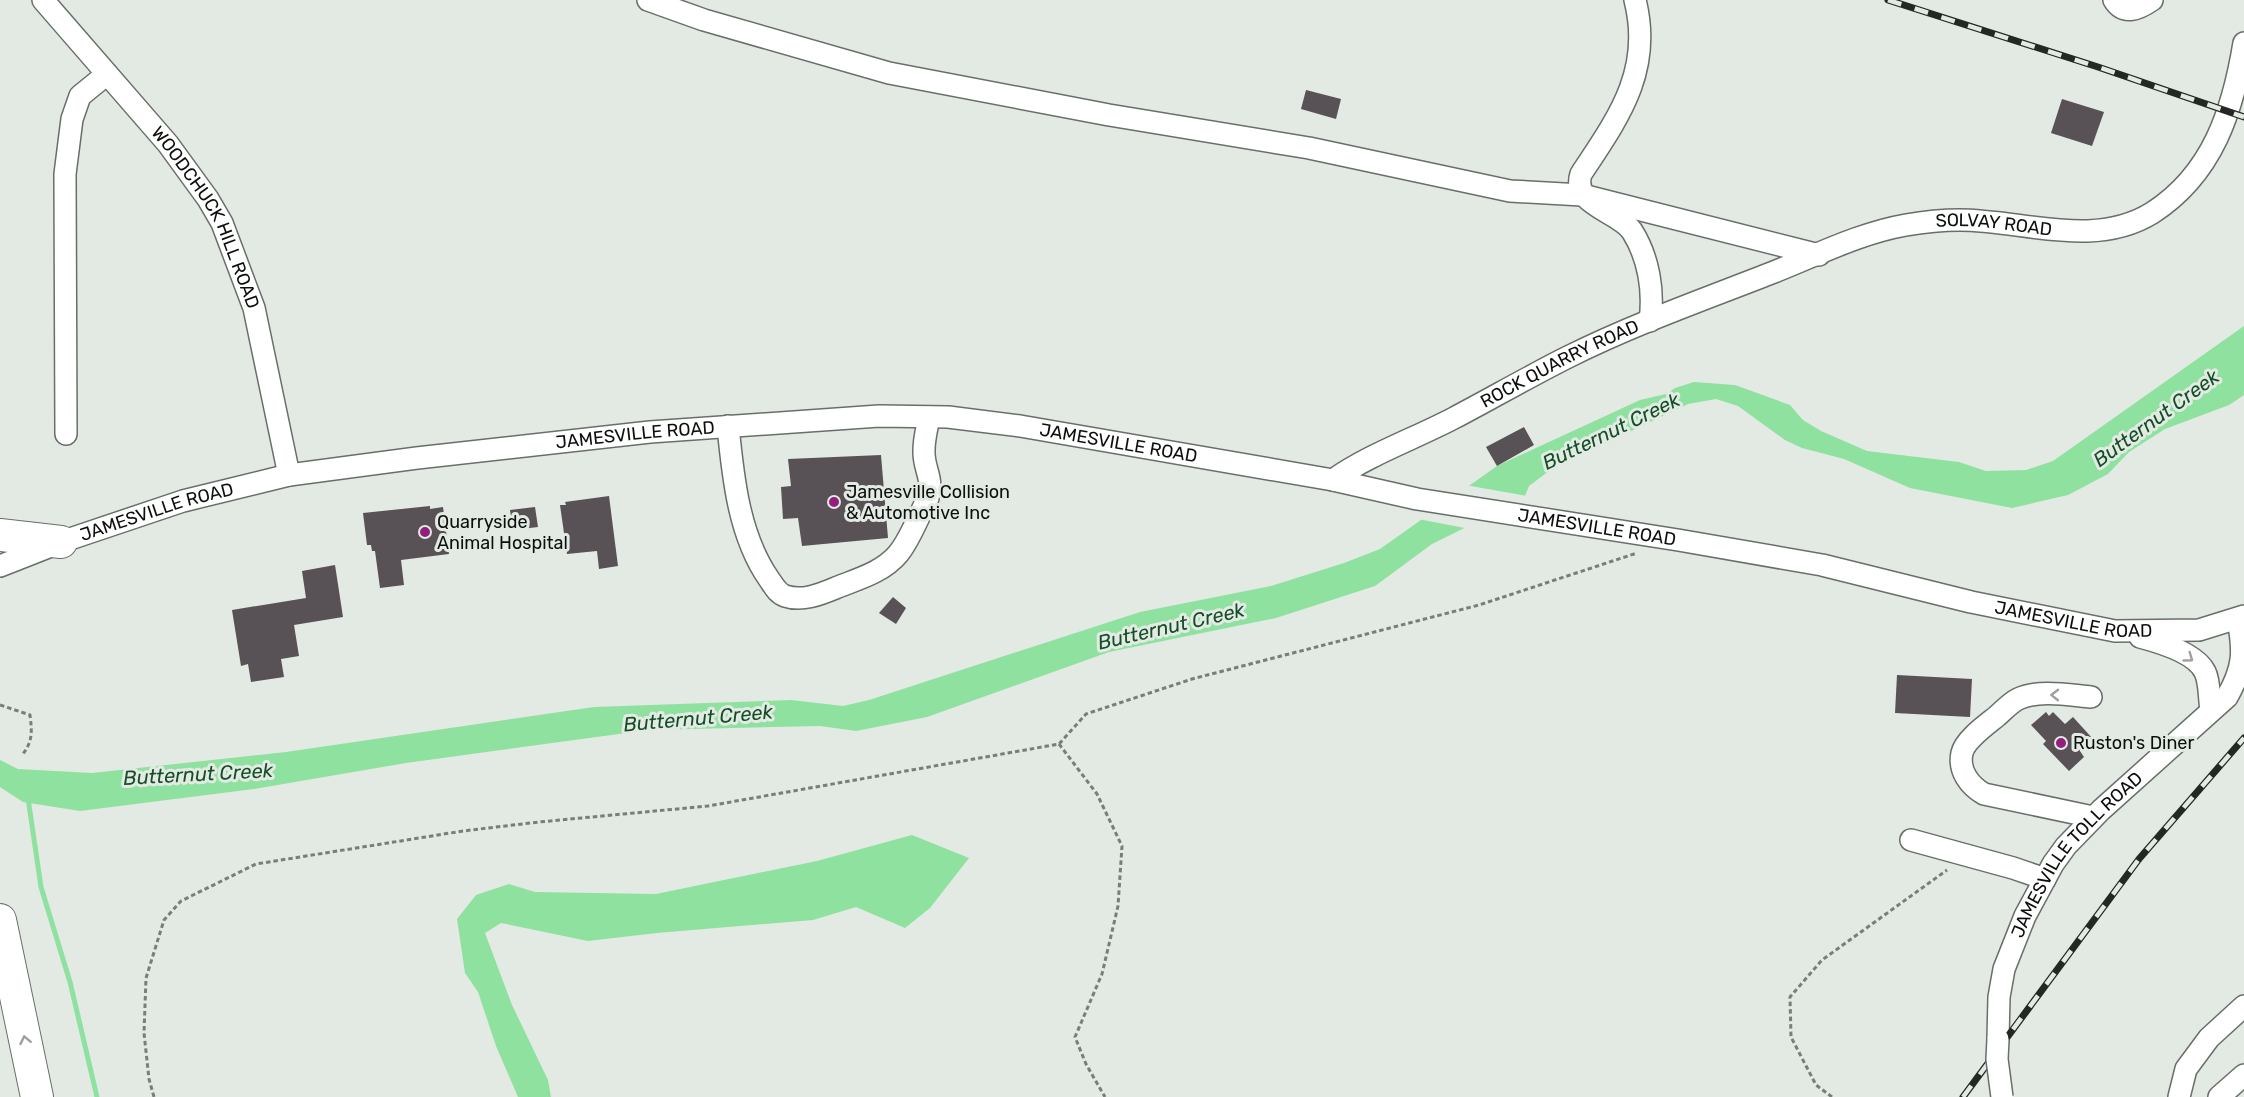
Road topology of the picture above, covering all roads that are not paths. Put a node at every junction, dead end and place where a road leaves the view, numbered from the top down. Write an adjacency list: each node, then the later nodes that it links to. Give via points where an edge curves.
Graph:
1 (43, 0): 7 (street, WOODCHUCK HILL ROAD)
2 (648, 0): 8 (street, via 889,73 1308,148 1510,191)
3 (1635, 0): 8 (street, via 1640,45 1636,73 1620,115 1581,174 1578,183)
4 (2114, 0): 5 (street, via 2128,11)
5 (2152, 0)
6 (2244, 43): 9 (street, SOLVAY ROAD, via 2234,98 2203,165 2151,214 2129,224 2078,231 1961,220 1907,225 1861,237)
7 (107, 74): 13 (street, via 80,96 72,119 65,174); 14 (street, WOODCHUCK HILL ROAD, via 168,144 222,223 254,308)
8 (1582, 195): 9 (street); 10 (street, ROCK QUARRY ROAD, via 1631,230 1650,278)
9 (1819, 255): 10 (street, SOLVAY ROAD)
10 (1650, 321): 15 (street, ROCK QUARRY ROAD, via 1570,356 1349,468)
11 (929, 417): 12 (street, JAMESVILLE ROAD, via 879,416); 12 (street, via 924,452 931,489 898,554 876,571 807,598 777,591 757,557 742,518); 15 (street, JAMESVILLE ROAD, via 1020,426)
12 (728, 426): 14 (street, JAMESVILLE ROAD, via 417,458)
13 (66, 434)
14 (289, 476): 17 (street, JAMESVILLE ROAD, via 183,501)
15 (1333, 480): 20 (street, JAMESVILLE ROAD, via 1417,499 1822,565)
16 (0, 536): 17 (highway)
17 (61, 542): 18 (street, JAMESVILLE ROAD)
18 (0, 566)
19 (2241, 617): 20 (street, JAMESVILLE ROAD, via 2199,630); 22 (street, JAMESVILLE TOLL ROAD, via 2244,663 2227,697)
20 (2115, 631): 22 (street, one-way to 22, via 2161,643 2188,656 2205,672)
21 (2091, 697): 23 (street, one-way to 23, via 2038,695 2018,699 1974,735 1962,752 1962,769 1974,789 1984,794)
22 (2211, 710): 23 (street, JAMESVILLE TOLL ROAD)
23 (2093, 817): 25 (street, JAMESVILLE TOLL ROAD, via 2066,846)
24 (1911, 840): 25 (street)
25 (2045, 879): 30 (street, JAMESVILLE TOLL ROAD, bridge, via 2008,958 1999,997 1997,1059)
26 (0, 920): 29 (highway, one-way to 26)
27 (2244, 1006): 31 (street, via 2209,1038 2186,1069)
28 (2244, 1075): 32 (street)
29 (37, 1097)
30 (2002, 1097)
31 (2179, 1097)
32 (2220, 1097)

